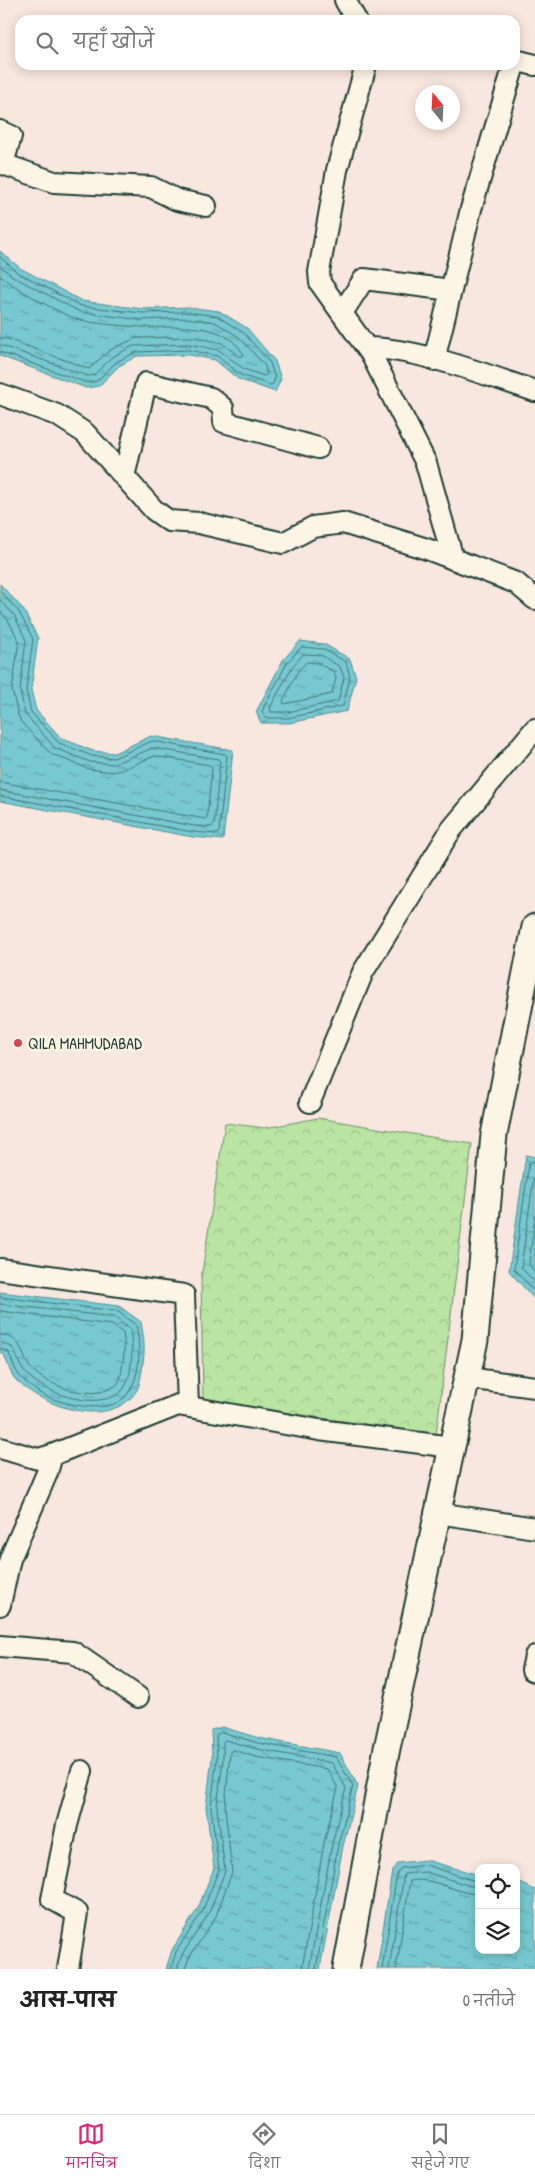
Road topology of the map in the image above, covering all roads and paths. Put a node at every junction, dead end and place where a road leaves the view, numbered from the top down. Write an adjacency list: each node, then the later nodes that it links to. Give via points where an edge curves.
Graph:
1 (345, 0): 2 (street)
2 (353, 15)
3 (520, 63): 4 (street)
4 (535, 65)
5 (365, 70): 10 (street, via 337,170 319,272 320,283)
6 (513, 70): 9 (street, via 471,208)
7 (0, 131): 8 (street, via 12,136 2,164 54,182 151,187 178,200)
8 (206, 206)
9 (451, 290): 10 (street, via 364,279); 12 (street)
10 (342, 314): 11 (street)
11 (367, 348): 12 (street, via 384,348); 17 (street, via 426,463)
12 (434, 360): 13 (street)
13 (535, 391)
14 (0, 394): 16 (street, via 57,415 84,433)
15 (318, 448): 16 (street, via 224,422 223,408 211,398 146,383)
16 (124, 477): 17 (street, via 154,510 169,521 199,522 283,543 312,527 343,523)
17 (453, 559): 18 (street, via 516,583)
18 (535, 599)
19 (535, 729): 21 (street, via 451,830 363,972)
20 (535, 927): 23 (main road, via 494,1135 475,1340)
21 (310, 1102)
22 (0, 1269): 25 (street, via 184,1295)
23 (467, 1378): 24 (street); 27 (main road)
24 (535, 1388)
25 (188, 1406): 27 (street, via 319,1430); 28 (street, via 178,1404)
26 (0, 1448): 28 (street, via 38,1459)
27 (452, 1448): 29 (main road)
28 (52, 1456): 31 (street, via 10,1559)
29 (438, 1513): 30 (street); 38 (main road, via 386,1753)
30 (535, 1528)
31 (0, 1605)
32 (0, 1646): 35 (street, via 73,1652)
33 (535, 1656): 34 (street, via 532,1670)
34 (535, 1671)
35 (138, 1698)
36 (82, 1771): 37 (street, via 52,1899 77,1913)
37 (68, 1969)
38 (346, 1969)

